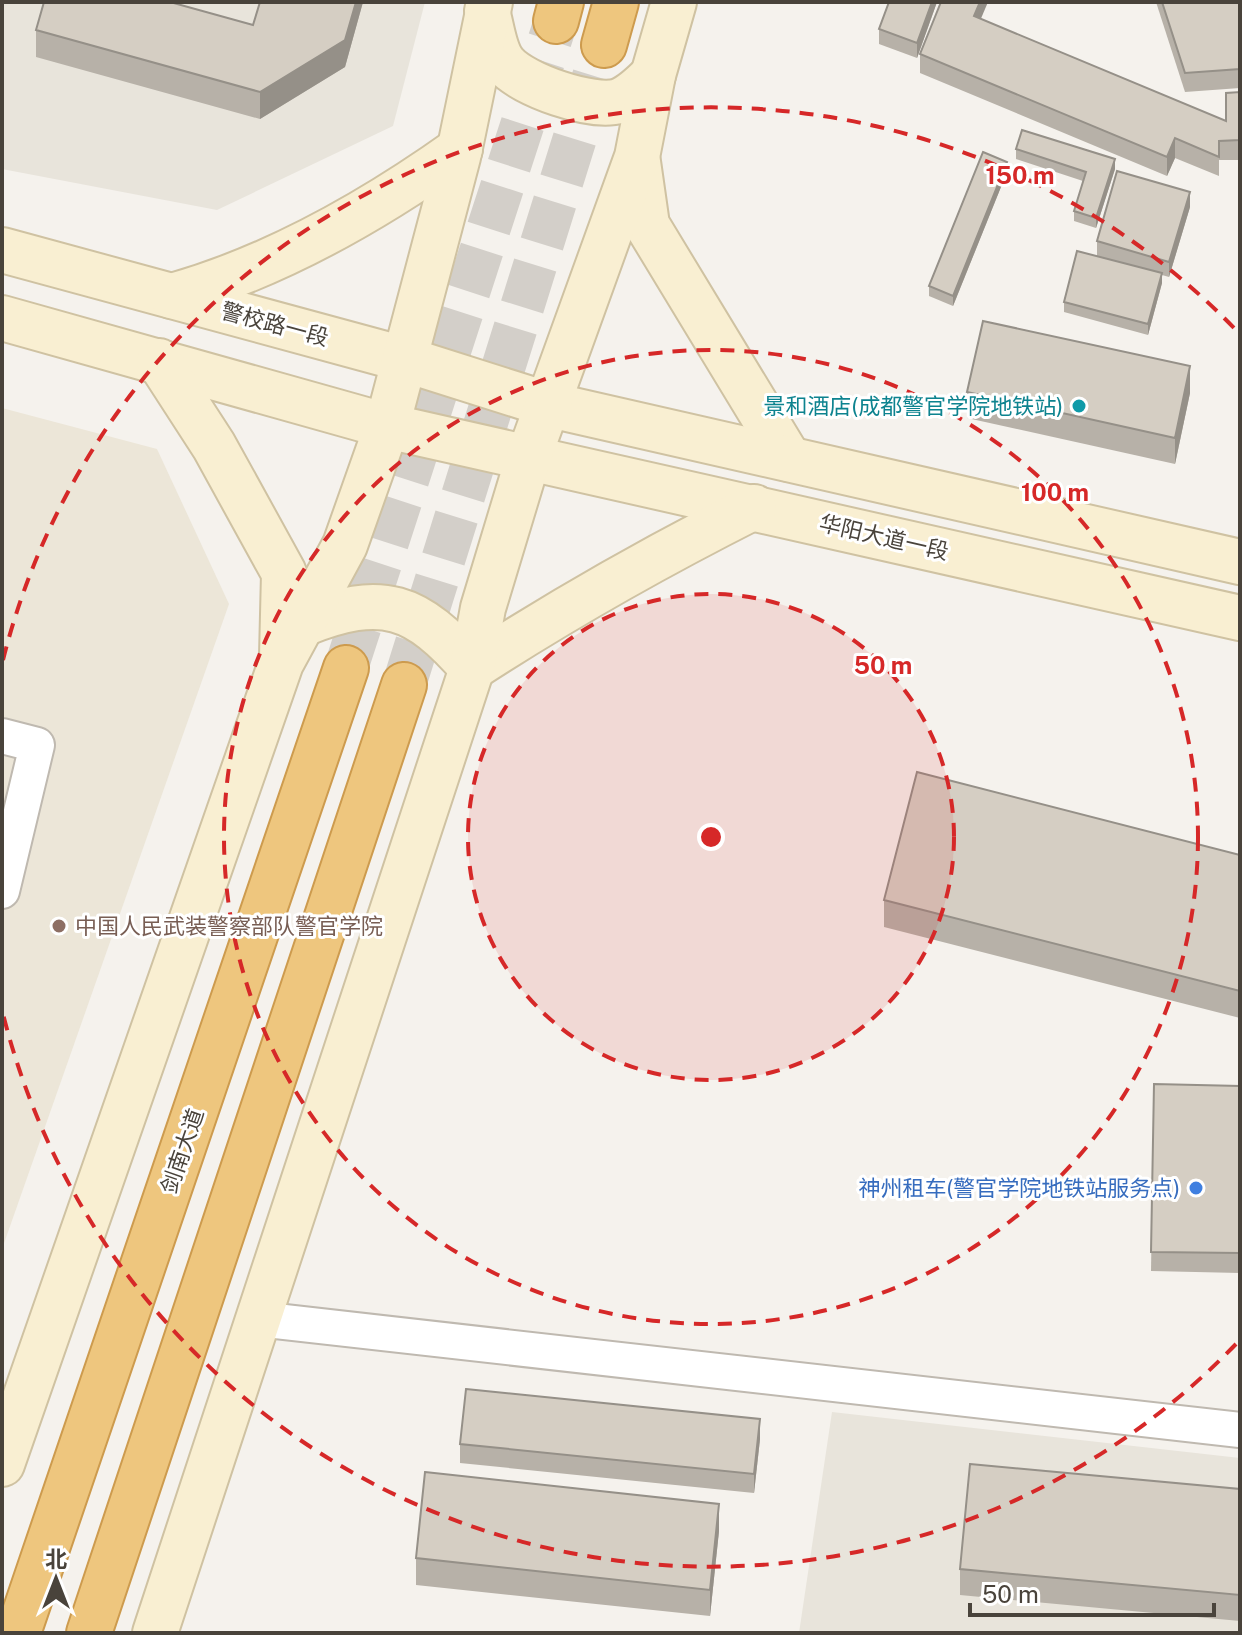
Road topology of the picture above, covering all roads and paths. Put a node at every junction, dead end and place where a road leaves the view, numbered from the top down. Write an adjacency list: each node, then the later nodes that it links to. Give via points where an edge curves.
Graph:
1 (616, 2): 4 (highway)
2 (674, 2): 5 (main road)
3 (488, 7): 5 (main road, via 502,61 517,76 549,91 617,102); 6 (main road)
4 (604, 45)
5 (653, 75): 7 (main road)
6 (460, 149): 9 (main road, via 397,194 284,252 206,287); 11 (main road)
7 (637, 157): 13 (main road); 16 (main road, via 647,225)
8 (2, 250): 9 (main road, 警校路一段)
9 (172, 296): 11 (main road, 警校路一段)
10 (2, 318): 12 (main road)
11 (407, 360): 13 (main road, 警校路一段); 14 (main road)
12 (159, 361): 14 (main road); 21 (main road, via 214,446 284,573)
13 (546, 404): 15 (main road); 16 (main road)
14 (387, 426): 15 (main road); 20 (main road, via 345,545)
15 (528, 459): 17 (main road, 华阳大道一段); 23 (main road, via 483,608)
16 (789, 459): 18 (main road)
17 (754, 507): 19 (main road, 华阳大道一段); 23 (main road, via 651,560)
18 (1240, 562)
19 (1240, 618)
20 (303, 624): 21 (main road); 23 (main road, via 336,611 385,604 443,635)
21 (281, 663): 29 (main road)
22 (346, 668): 30 (highway, 剑南大道)
23 (472, 668): 27 (main road)
24 (404, 685): 31 (highway)
25 (2, 736): 26 (street, via 37,745)
26 (2, 891)
27 (258, 1319): 28 (street); 32 (main road)
28 (1240, 1430)
29 (2, 1464)
30 (18, 1633)
31 (89, 1633)
32 (155, 1633)

